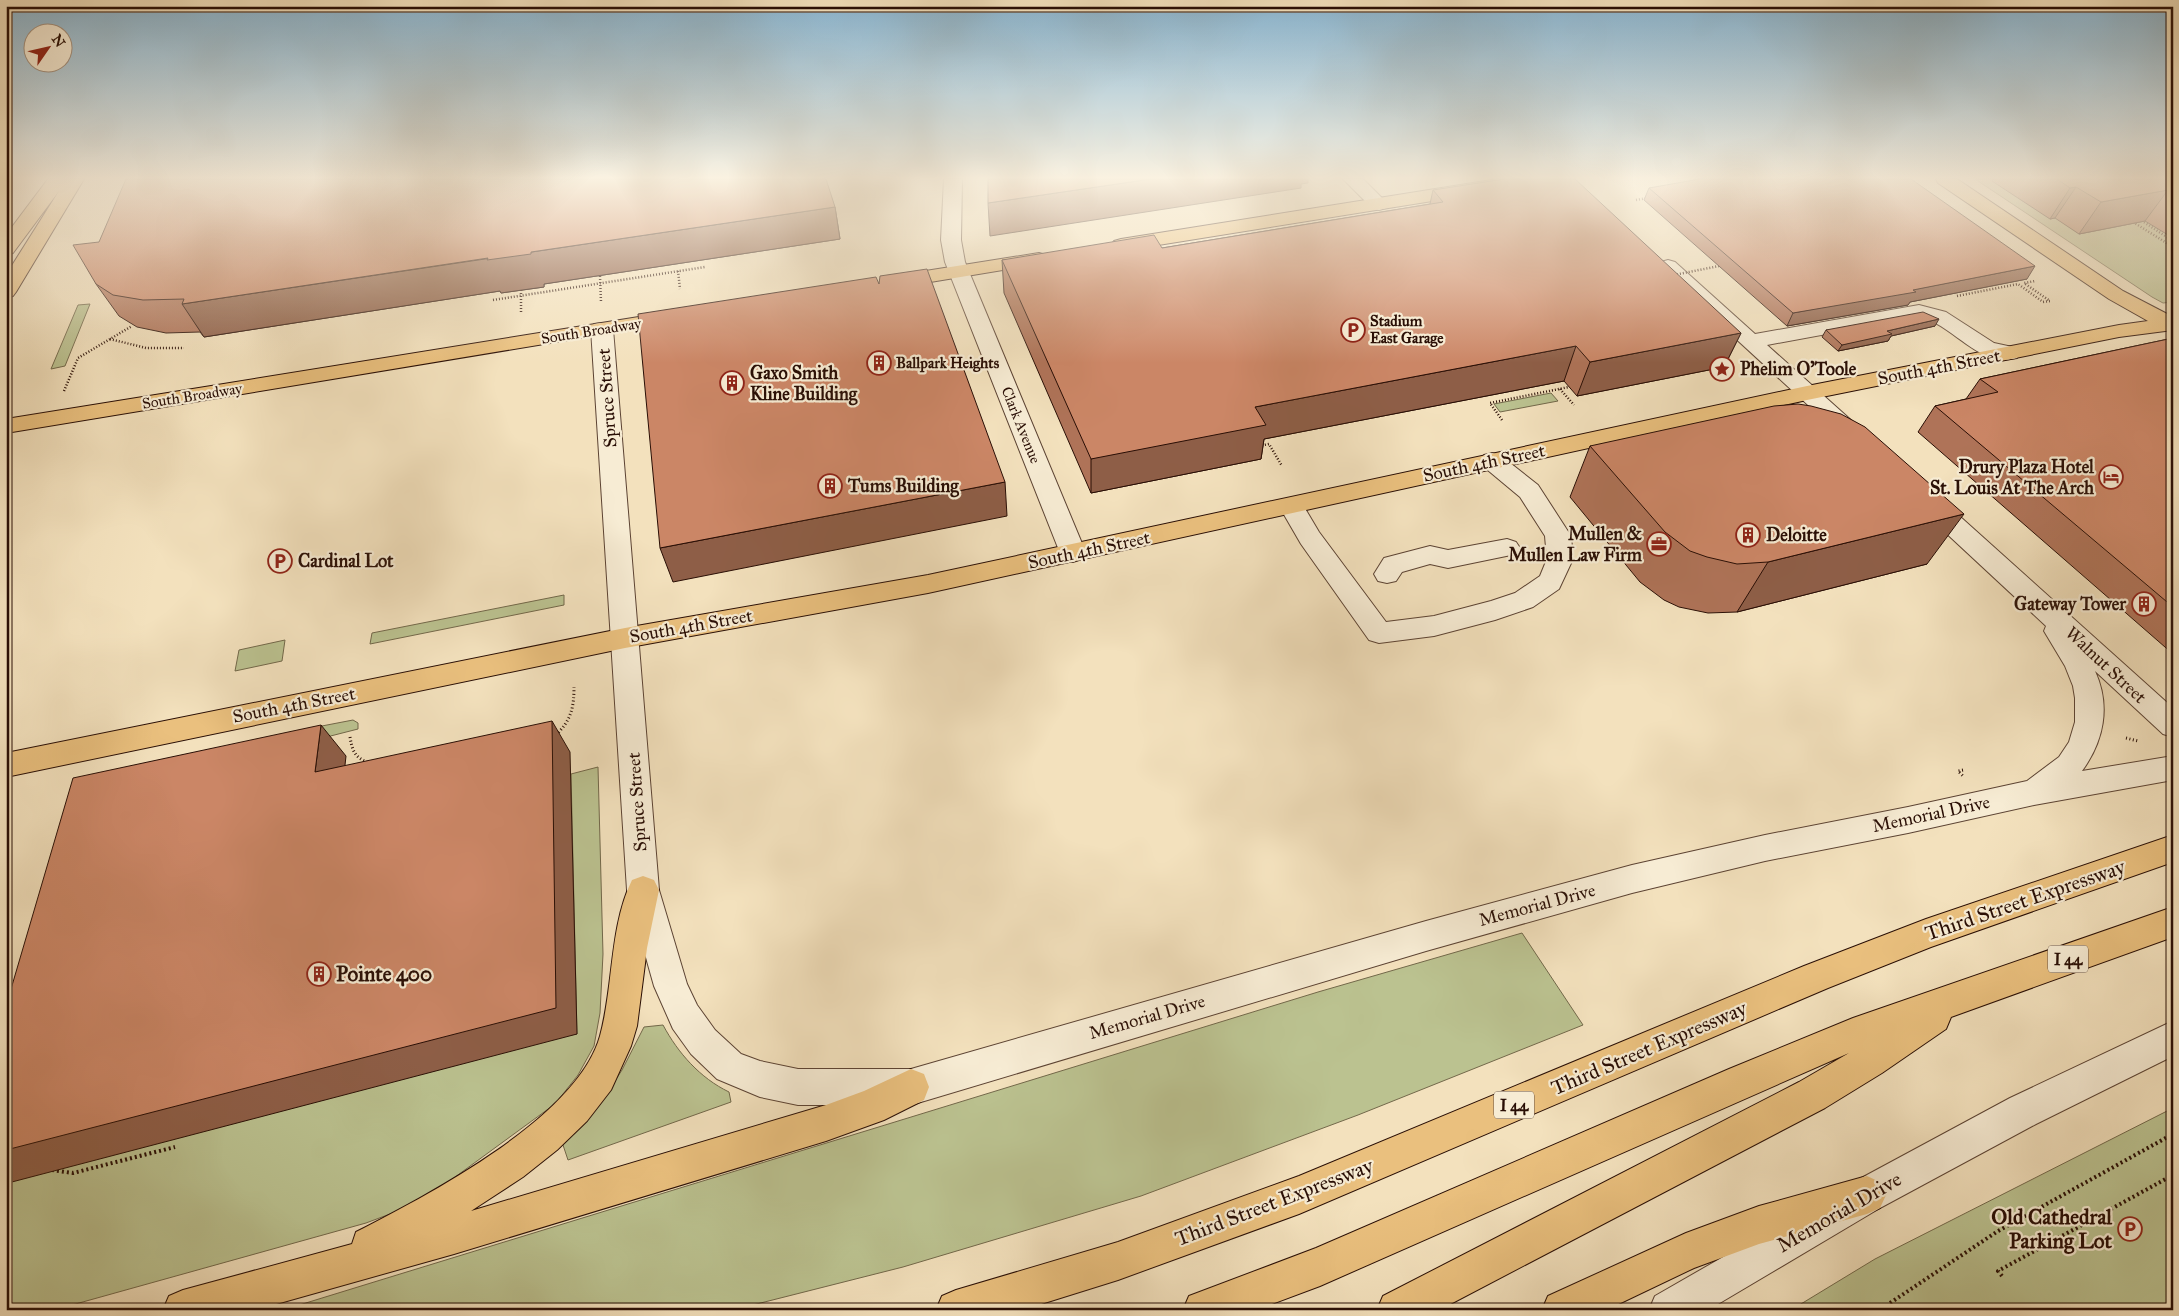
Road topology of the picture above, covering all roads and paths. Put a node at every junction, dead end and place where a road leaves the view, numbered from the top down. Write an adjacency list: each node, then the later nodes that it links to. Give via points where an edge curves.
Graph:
1 (37, 240): 21 (main road)
2 (951, 240): 13 (street, Clark Avenue)
3 (1154, 240): 5 (main road)
4 (2036, 240): 28 (main road, via 2116,295)
5 (1101, 249)
6 (1652, 251): 32 (street)
7 (2173, 253): 9 (path, via 2168,254)
8 (1055, 256): 13 (main road)
9 (2173, 257)
10 (1718, 266): 14 (path, bridge)
11 (705, 267): 12 (path)
12 (678, 271): 17 (path); 20 (path)
13 (959, 272): 18 (main road); 49 (street, Clark Avenue)
14 (1673, 275)
15 (600, 276): 17 (path)
16 (2035, 281): 25 (path, via 2024,283 2050,301 2043,302 2018,284 1955,297)
17 (600, 283): 22 (path); 24 (path)
18 (872, 286)
19 (521, 290): 22 (path)
20 (680, 290)
21 (6, 292)
22 (522, 296): 23 (path); 26 (path)
23 (493, 300)
24 (601, 302)
25 (1961, 302)
26 (521, 314)
27 (694, 314): 30 (main road, South Broadway)
28 (2172, 324): 34 (main road, South 4th Street)
29 (132, 326): 31 (path)
30 (602, 329): 41 (main road, South Broadway); 52 (street, Spruce Street)
31 (110, 339): 33 (path, via 135,348); 37 (path, via 78,358)
32 (1751, 341): 34 (street, via 1919,311 1941,316 1983,346); 38 (street)
33 (184, 348)
34 (2009, 353): 38 (main road, South 4th Street)
35 (1569, 387): 36 (path)
36 (1560, 389): 39 (path); 40 (path, via 1490,403)
37 (64, 393)
38 (1807, 393): 43 (street); 44 (main road, South 4th Street)
39 (1574, 405)
40 (1502, 420)
41 (6, 426)
42 (1254, 447): 45 (path, via 1269,444)
43 (1870, 450)
44 (1492, 461): 47 (main road, South 4th Street); 50 (street, via 1528,491 1558,536 1560,559 1550,582 1524,600 1495,610 1434,626 1379,633)
45 (1282, 466)
46 (1907, 484): 51 (street, Walnut Street)
47 (1291, 506): 49 (main road, South 4th Street); 50 (street)
48 (1507, 548): 50 (street, via 1448,559 1437,570 1405,578 1387,574)
49 (1073, 553): 52 (main road, South 4th Street, via 928,584)
50 (1343, 583)
51 (2029, 595): 54 (street, Walnut Street); 62 (street, via 2071,654 2086,685 2090,710 2081,751 2061,773)
52 (625, 638): 60 (main road, South 4th Street); 64 (street, Spruce Street)
53 (574, 687): 55 (path, via 572,717)
54 (2173, 726)
55 (555, 736)
56 (350, 737): 59 (path, via 352,752 358,759)
57 (2126, 738): 58 (path)
58 (2141, 740)
59 (375, 761)
60 (6, 765)
61 (2173, 768): 62 (street, Memorial Drive)
62 (2034, 792): 68 (street, Memorial Drive, via 1632,879)
63 (2173, 848): 78 (main road, Third Street Expressway / I 44, via 1926,934 1299,1194 1118,1261)
64 (643, 890): 68 (street, Spruce Street, via 668,977 684,1017 703,1042 729,1066 760,1079 798,1087); 74 (main road, via 632,936 623,1015 613,1048 599,1075 577,1105 517,1158 454,1202)
65 (2173, 922): 66 (main road, I 44)
66 (1964, 996): 79 (main road, I 44, via 1852,1035 1742,1080 1320,1266); 80 (main road, via 1870,1061 1812,1095)
67 (2173, 1038): 73 (street, Memorial Drive, via 2023,1111)
68 (911, 1086): 74 (main road, via 871,1107 826,1123 454,1235)
69 (2173, 1134): 76 (path, via 1998,1231)
70 (175, 1147): 71 (path, via 72,1173)
71 (49, 1170)
72 (2173, 1175): 75 (path, via 1998,1271)
73 (1867, 1195): 81 (main road, via 1759,1225 1704,1245); 82 (street, Memorial Drive)
74 (325, 1269): 77 (main road)
75 (2002, 1276)
76 (1890, 1303)
77 (183, 1310)
78 (956, 1310)
79 (1203, 1310)
80 (1397, 1310)
81 (1562, 1310)
82 (1669, 1310)

